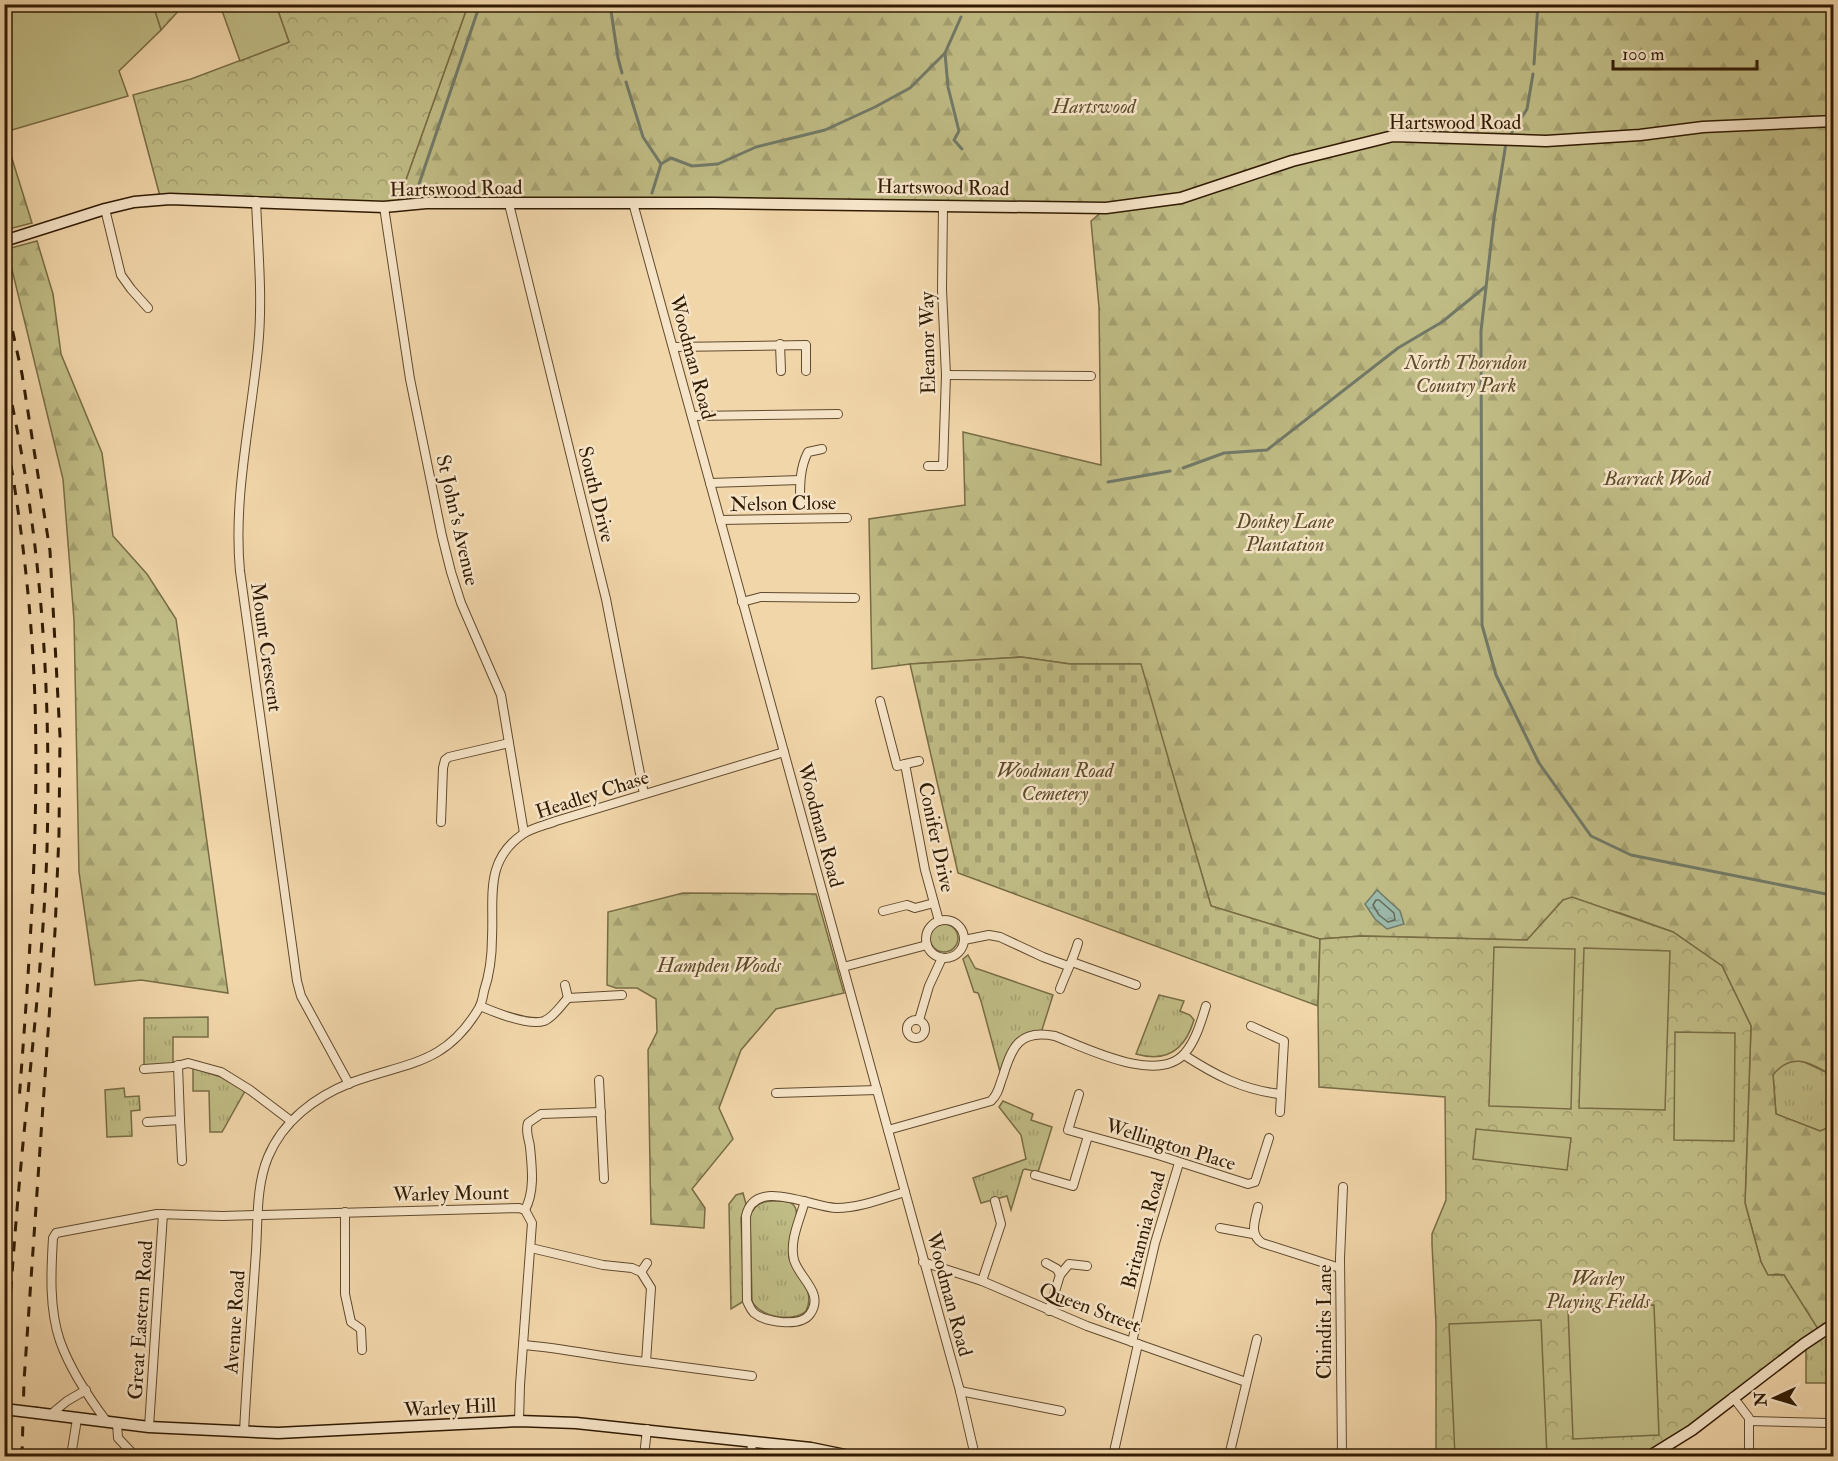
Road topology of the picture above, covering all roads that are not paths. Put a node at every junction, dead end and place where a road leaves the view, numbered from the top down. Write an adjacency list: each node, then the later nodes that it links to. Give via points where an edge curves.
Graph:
1 (1833, 121): 5 (street, Hartswood Road, via 1703,127 1546,141 1393,136 1292,161 1181,198 1106,208)
2 (256, 201): 6 (street, Hartswood Road); 7 (street, Hartswood Road, via 170,199); 57 (street, Mount Crescent, via 260,326 237,545 297,981 301,996)
3 (633, 203): 4 (street, Hartswood Road); 5 (street, Hartswood Road); 11 (street, Woodman Road)
4 (509, 204): 6 (street, Hartswood Road); 32 (street, South Drive, via 606,599)
5 (943, 205): 14 (street, Eleanor Way)
6 (384, 207): 28 (street, St John's Avenue, via 406,357 442,536 461,603 501,695)
7 (105, 209): 8 (street, Hartswood Road); 9 (street, via 121,275)
8 (4, 241)
9 (148, 308)
10 (780, 344): 11 (street); 12 (street, via 806,345); 13 (street)
11 (673, 347): 17 (street, Woodman Road)
12 (806, 371)
13 (781, 372)
14 (946, 375): 15 (street); 19 (street, Eleanor Way, via 943,466)
15 (1092, 376)
16 (837, 414): 17 (street)
17 (692, 416): 21 (street, Woodman Road)
18 (822, 449): 20 (street, via 808,452)
19 (928, 466)
20 (800, 480): 21 (street); 22 (street)
21 (710, 483): 24 (street, Woodman Road)
22 (800, 507)
23 (847, 518): 24 (street, Nelson Close)
24 (720, 520): 26 (street, Woodman Road)
25 (855, 598): 26 (street, via 761,597)
26 (742, 602): 29 (street, Woodman Road)
27 (880, 700): 31 (street, Conifer Drive)
28 (509, 743): 33 (street, via 445,760); 34 (street, St John's Avenue)
29 (784, 752): 32 (street, Headley Chase); 43 (street, Woodman Road)
30 (919, 760): 31 (street)
31 (897, 766): 35 (street, Conifer Drive)
32 (644, 794): 34 (street, Headley Chase)
33 (444, 816)
34 (524, 833): 49 (street, Headley Chase, via 501,856 494,873 491,961)
35 (934, 903): 36 (street); 37 (street, Conifer Drive)
36 (883, 911)
37 (939, 921): 38 (street, via 957,924); 40 (street, via 927,933)
38 (964, 940): 41 (street, via 959,953); 42 (street, via 1000,937 1043,957)
39 (1078, 943): 42 (street)
40 (927, 945): 41 (street, via 935,956); 43 (street)
41 (942, 958): 51 (street)
42 (1070, 964): 45 (street); 46 (street)
43 (843, 967): 58 (street, Woodman Road)
44 (565, 985): 48 (street)
45 (1136, 985)
46 (1060, 989)
47 (622, 995): 48 (street)
48 (568, 998): 49 (street, via 543,1021 531,1022)
49 (480, 1006): 57 (street, Headley Chase, via 460,1034 433,1056)
50 (1206, 1006): 53 (street)
51 (919, 1020)
52 (1251, 1026): 61 (street, via 1284,1041)
53 (1184, 1055): 61 (street, via 1219,1077); 67 (street, via 1158,1066 1134,1065 1054,1036 1034,1034 1013,1048 997,1095 991,1101)
54 (178, 1065): 55 (street); 64 (street); 65 (street, via 191,1063 221,1072)
55 (144, 1069)
56 (599, 1080): 62 (street)
57 (349, 1084): 65 (street, Headley Chase, via 309,1105)
58 (877, 1090): 59 (street); 67 (street, Woodman Road)
59 (777, 1093)
60 (1079, 1094): 68 (street, Wellington Place, via 1068,1130)
61 (1280, 1094): 63 (street)
62 (601, 1112): 73 (street); 79 (street, via 541,1114 528,1123 532,1183)
63 (1280, 1112)
64 (180, 1120): 66 (street); 70 (street)
65 (291, 1121): 82 (street, Headley Chase, via 269,1155)
66 (147, 1122)
67 (888, 1130): 75 (street, Woodman Road)
68 (1088, 1136): 71 (street, Wellington Place); 72 (street, via 1073,1186)
69 (1269, 1138): 71 (street, Wellington Place, via 1252,1184)
70 (182, 1161)
71 (1179, 1163): 97 (street, Britannia Road, via 1155,1243)
72 (1035, 1175)
73 (604, 1179)
74 (1342, 1187): 90 (street, Chindits Lane)
75 (905, 1192): 76 (street, via 839,1208); 86 (street, Woodman Road)
76 (805, 1201): 76 (street, via 767,1197 747,1209 747,1300 754,1313 766,1318 798,1321 808,1317 813,1308 812,1290 796,1265 793,1250)
77 (995, 1201): 93 (street, via 1001,1224)
78 (1258, 1207): 84 (street)
79 (525, 1210): 80 (street, Warley Mount); 85 (street, Warley Mount, via 532,1223)
80 (345, 1212): 82 (street, Warley Mount); 99 (street, via 345,1294 351,1322 361,1329)
81 (163, 1214): 82 (street, Warley Mount); 103 (street, Warley Mount, via 56,1233 53,1238 52,1285 60,1342); 114 (street, Great Eastern Road)
82 (257, 1215): 116 (street, Avenue Road)
83 (1220, 1228): 84 (street)
84 (1253, 1234): 90 (street, via 1262,1243)
85 (531, 1248): 91 (street); 98 (street, Warley Mount)
86 (923, 1262): 93 (street, Queen Street); 104 (street, Woodman Road)
87 (646, 1263): 91 (street)
88 (1046, 1263): 92 (street)
89 (1087, 1266): 92 (street, via 1069,1264)
90 (1340, 1268): 126 (street, Chindits Lane)
91 (641, 1272): 100 (street, via 651,1296)
92 (1060, 1275): 94 (street)
93 (982, 1281): 94 (street, Queen Street)
94 (1049, 1311): 97 (street, Queen Street)
95 (1833, 1324): 105 (street)
96 (1257, 1339): 102 (street)
97 (1135, 1343): 102 (street, Queen Street); 124 (street, Britannia Road)
98 (523, 1345): 100 (street); 110 (street, Warley Mount)
99 (362, 1350)
100 (646, 1362): 101 (street)
101 (752, 1376)
102 (1246, 1382): 125 (street)
103 (86, 1390): 108 (street); 112 (street)
104 (960, 1390): 107 (street); 123 (street, Woodman Road)
105 (1733, 1397): 111 (street); 127 (street, via 1692,1430)
106 (4, 1409): 108 (street, Warley Hill, bridge)
107 (1061, 1411)
108 (50, 1415): 109 (street, Warley Hill)
109 (76, 1419): 112 (street, Warley Hill); 118 (street)
110 (519, 1421): 115 (street, Warley Hill); 116 (street, Warley Hill)
111 (1750, 1421): 113 (street); 128 (street)
112 (112, 1422): 114 (street, Warley Hill); 119 (street, via 118,1438)
113 (1828, 1423)
114 (150, 1427): 116 (street, Warley Hill)
115 (647, 1429): 117 (street, Warley Hill); 120 (street)
116 (244, 1432)
117 (752, 1442): 121 (street); 122 (street, Warley Hill)
118 (71, 1456)
119 (135, 1456)
120 (644, 1456)
121 (751, 1456)
122 (850, 1456)
123 (975, 1456)
124 (1113, 1456)
125 (1229, 1456)
126 (1342, 1456)
127 (1650, 1456)
128 (1749, 1456)

